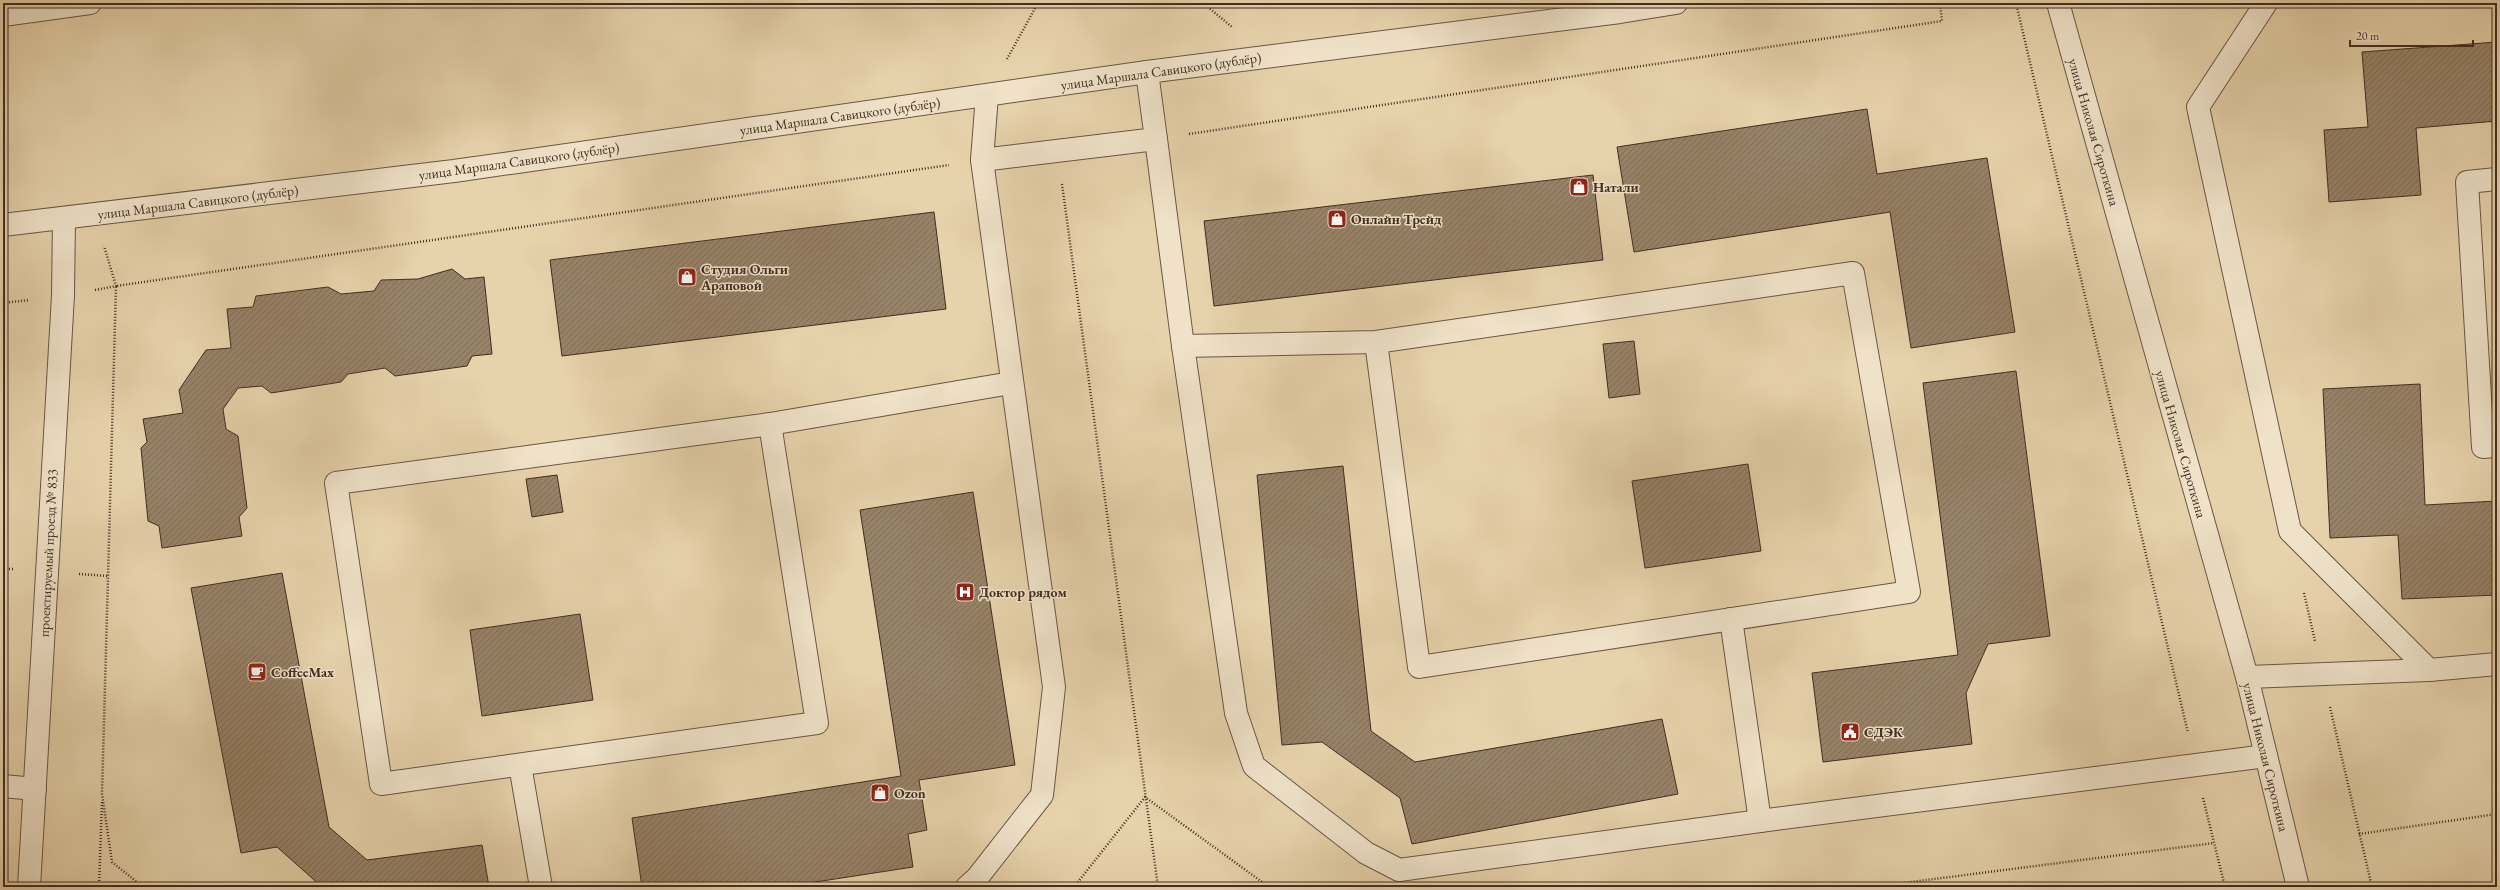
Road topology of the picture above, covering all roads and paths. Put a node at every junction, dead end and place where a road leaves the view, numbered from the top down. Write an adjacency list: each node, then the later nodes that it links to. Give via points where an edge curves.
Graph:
1 (90, 3): 8 (street)
2 (1038, 3): 10 (path)
3 (1676, 3): 9 (street, улица Маршала Савицкого (дублёр))
4 (1940, 3): 11 (path, via 1942,21)
5 (2016, 3): 31 (path)
6 (2058, 3): 28 (street, улица Николая Сироткина)
7 (2266, 3): 27 (street, via 2198,107 2290,530)
8 (3, 15)
9 (1147, 72): 10 (street, улица Маршала Савицкого (дублёр)); 12 (street)
10 (987, 95): 14 (street); 16 (street, улица Маршала Савицкого (дублёр), via 454,171)
11 (1186, 135)
12 (1156, 139): 13 (street); 19 (street)
13 (1057, 151): 14 (street); 35 (path)
14 (982, 160): 21 (street); 34 (path, via 116,286)
15 (2497, 179): 23 (street, via 2467,182 2483,447)
16 (64, 219): 17 (street, улица Маршала Савицкого (дублёр)); 33 (street, проектируемый проезд № 833, via 63,295)
17 (3, 225)
18 (1376, 342): 19 (street); 25 (street, via 1419,667); 25 (street, via 1853,273 1909,592)
19 (1183, 346): 37 (street, via 1236,713 1254,766 1366,853 1399,870)
20 (3, 377): 24 (path, via 6,508)
21 (1011, 383): 22 (street); 44 (street, via 1054,687 1042,795 977,878)
22 (770, 424): 30 (street, via 817,723); 30 (street, via 336,483 381,784)
23 (2497, 446)
24 (3, 566)
25 (1730, 619): 37 (street)
26 (2497, 664): 27 (street)
27 (2430, 670): 28 (street)
28 (2247, 677): 29 (street, улица Николая Сироткина)
29 (2266, 756): 31 (street); 50 (street, улица Николая Сироткина)
30 (520, 765): 43 (street)
31 (2196, 765): 37 (street); 39 (path)
32 (3, 786): 33 (street)
33 (35, 789): 40 (street, проектируемый проезд № 833)
34 (102, 794): 41 (path); 42 (path, via 112,862)
35 (1145, 798): 45 (path); 46 (path); 47 (path)
36 (2497, 814): 38 (path)
37 (1760, 821)
38 (2359, 834)
39 (2214, 842): 48 (path); 49 (path)
40 (29, 887)
41 (99, 887)
42 (143, 887)
43 (541, 887)
44 (967, 887)
45 (1074, 887)
46 (1158, 887)
47 (1270, 887)
48 (1872, 887)
49 (2225, 887)
50 (2298, 887)

